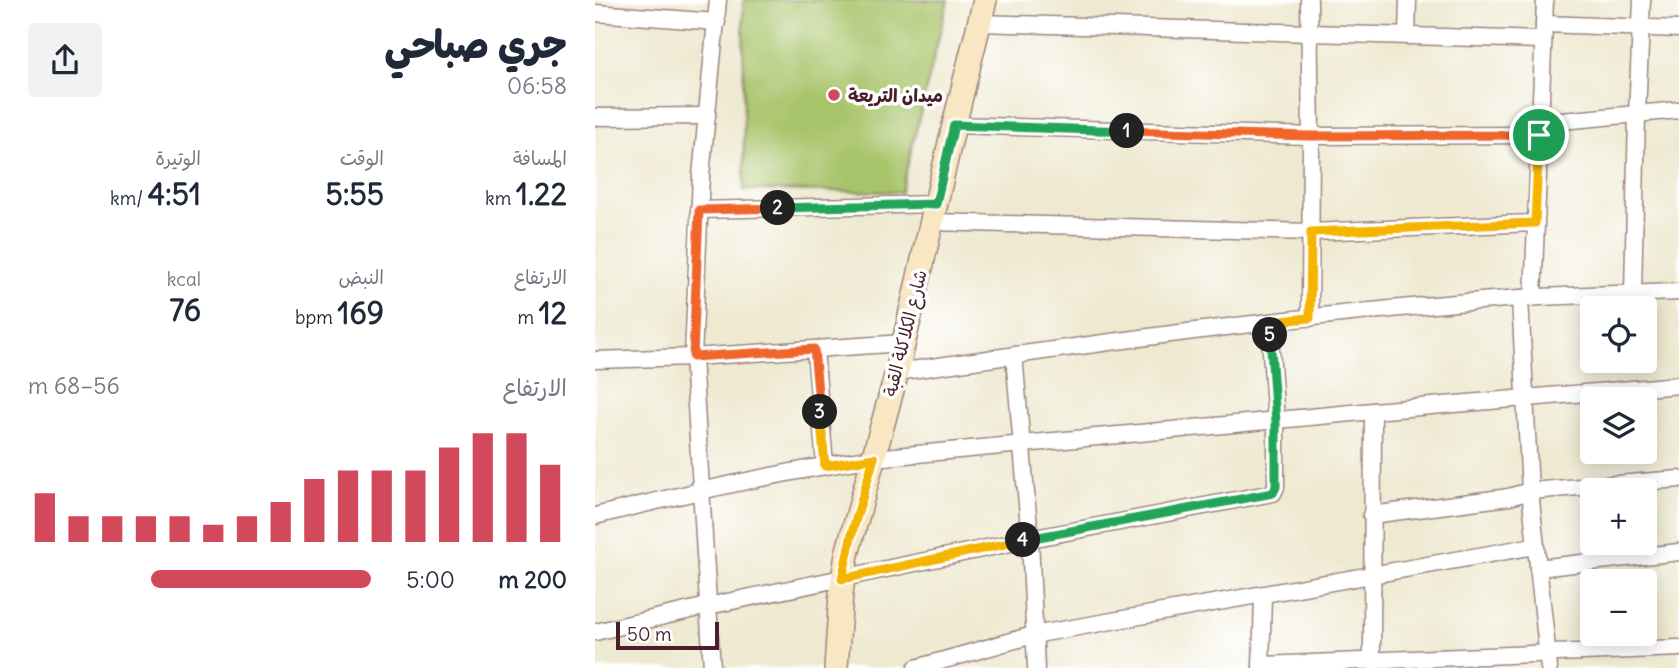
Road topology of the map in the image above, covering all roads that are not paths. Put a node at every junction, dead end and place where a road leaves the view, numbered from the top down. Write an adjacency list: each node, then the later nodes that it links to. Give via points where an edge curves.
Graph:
1 (718, 0): 9 (street)
2 (985, 0): 10 (street, شارع الكلاكلة القبة)
3 (1309, 0): 14 (street)
4 (1408, 0): 15 (street)
5 (1545, 0): 13 (street)
6 (1642, 0): 11 (street)
7 (621, 7): 8 (street); 9 (street)
8 (595, 13)
9 (717, 22): 18 (street)
10 (979, 23): 14 (street); 20 (street, شارع الكلاكلة القبة)
11 (1640, 28): 12 (street); 13 (street); 17 (street)
12 (1679, 29)
13 (1543, 32): 15 (street); 21 (street)
14 (1309, 34): 15 (street); 22 (street)
15 (1407, 36)
16 (1679, 110): 17 (street)
17 (1637, 114): 21 (street); 28 (street)
18 (707, 116): 19 (street); 23 (street)
19 (595, 117)
20 (954, 125): 22 (street); 24 (street, شارع الكلاكلة القبة)
21 (1540, 129): 22 (street); 25 (street)
22 (1311, 136): 26 (street)
23 (699, 210): 24 (street); 35 (street)
24 (934, 213): 26 (street); 32 (street, شارع الكلاكلة القبة)
25 (1535, 223): 26 (street); 29 (street)
26 (1311, 232): 30 (street)
27 (1679, 292): 28 (street)
28 (1633, 293): 29 (street)
29 (1527, 298): 30 (street); 39 (street)
30 (1310, 318): 31 (street)
31 (1269, 322): 34 (street); 41 (street)
32 (904, 344): 33 (street); 37 (street, شارع الكلاكلة القبة)
33 (814, 349): 35 (street); 44 (street)
34 (1014, 355): 37 (street); 42 (street)
35 (693, 357): 36 (street); 46 (street)
36 (595, 360)
37 (897, 372): 43 (street, شارع الكلاكلة القبة)
38 (1679, 385): 39 (street)
39 (1525, 397): 40 (street); 47 (street)
40 (1373, 411): 41 (street); 48 (street)
41 (1276, 422): 42 (street); 50 (street, via 1273,493)
42 (1023, 445): 43 (street); 50 (street)
43 (874, 458): 44 (street); 55 (street, شارع الكلاكلة القبة)
44 (825, 466): 46 (street)
45 (1679, 479): 47 (street)
46 (699, 490): 49 (street); 57 (street)
47 (1530, 492): 48 (street); 51 (street)
48 (1371, 515): 54 (street)
49 (595, 516)
50 (1030, 539): 55 (street); 59 (street)
51 (1535, 546): 53 (street); 54 (street)
52 (1679, 552): 53 (street)
53 (1538, 568): 62 (street)
54 (1370, 576): 56 (street); 61 (street)
55 (842, 579): 57 (street); 65 (street, شارع الكلاكلة القبة)
56 (1263, 596): 59 (street); 63 (street)
57 (708, 606): 58 (street); 64 (street)
58 (595, 632)
59 (1033, 635): 66 (street); 67 (street)
60 (1679, 648): 62 (street)
61 (1371, 662): 62 (street); 63 (street)
62 (1548, 662)
63 (1261, 667)
64 (712, 668)
65 (836, 668)
66 (916, 668)
67 (1036, 668)

